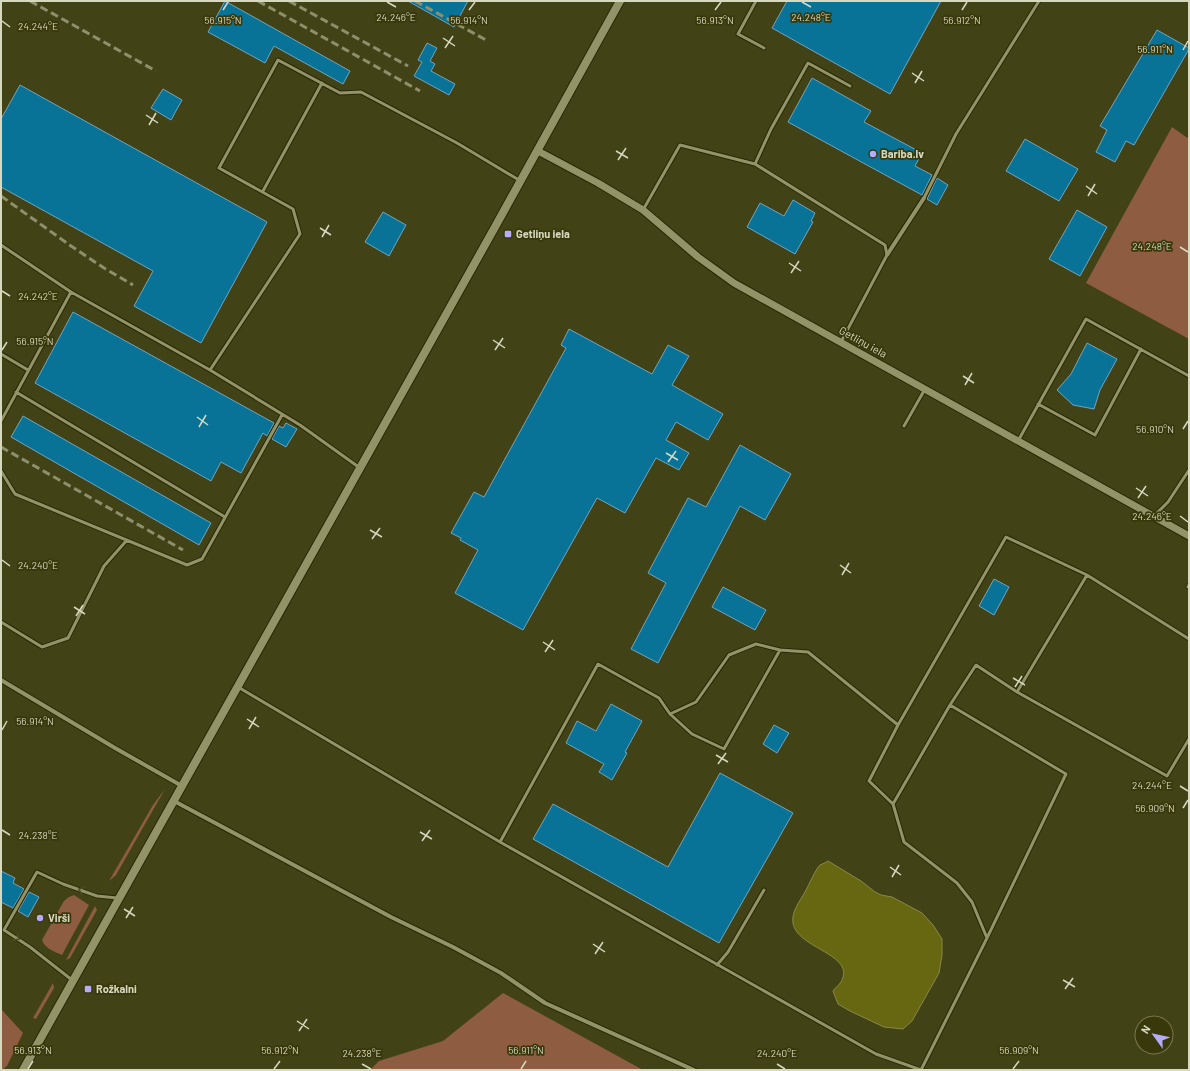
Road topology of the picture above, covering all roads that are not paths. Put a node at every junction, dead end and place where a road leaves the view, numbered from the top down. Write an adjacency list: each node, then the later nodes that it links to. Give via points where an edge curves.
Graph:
1 (620, 1): 7 (main road)
2 (756, 1): 4 (lane, via 738,34)
3 (1039, 1): 11 (lane, via 956,134)
4 (764, 48)
5 (322, 83): 9 (lane, via 340,93 361,92); 10 (lane); 10 (lane, via 278,60 220,168)
6 (850, 86): 8 (lane, via 808,63 771,129)
7 (538, 151): 9 (main road); 12 (street, Getliņu iela)
8 (755, 164): 12 (lane, via 680,145); 14 (lane, via 885,245)
9 (521, 181): 29 (main road)
10 (263, 191): 20 (lane, via 293,209 300,234)
11 (924, 198): 14 (street)
12 (643, 210): 16 (street, Getliņu iela, via 698,257 734,283)
13 (1, 245): 15 (lane)
14 (888, 255): 16 (lane)
15 (71, 292): 19 (lane); 20 (lane)
16 (841, 343): 22 (street, Getliņu iela)
17 (1141, 349): 21 (lane); 24 (lane, via 1086,319); 24 (lane, via 1095,435)
18 (1, 354): 19 (lane)
19 (28, 370): 23 (lane)
20 (210, 370): 25 (lane)
21 (1189, 376)
22 (925, 390): 27 (lane); 28 (street, Getliņu iela)
23 (16, 392): 26 (lane); 33 (lane)
24 (1038, 404): 28 (lane)
25 (282, 415): 29 (lane); 33 (lane)
26 (1, 421)
27 (904, 426)
28 (1018, 441): 32 (street, Getliņu iela)
29 (360, 468): 41 (main road)
30 (1, 470): 35 (lane, via 15,494)
31 (1189, 470): 32 (lane, via 1168,502)
32 (1154, 516): 34 (street, Getliņu iela)
33 (225, 518): 35 (lane, via 202,559 188,565)
34 (1189, 536)
35 (127, 540): 37 (lane, via 104,566 68,638 42,647)
36 (1087, 575): 38 (lane); 42 (lane); 45 (lane, via 1006,538)
37 (1, 622)
38 (1189, 639)
39 (780, 650): 44 (lane, via 756,644 729,655 696,702); 44 (lane, via 724,749 692,734); 45 (lane, via 808,652)
40 (1, 680): 47 (street)
41 (238, 687): 47 (main road); 50 (lane)
42 (1017, 692): 43 (lane, via 976,665); 46 (lane, via 1167,776)
43 (950, 705): 49 (lane); 53 (lane, via 1066,774)
44 (670, 714): 50 (lane, via 659,698 598,664)
45 (898, 725): 49 (lane, via 869,781)
46 (1189, 739)
47 (182, 786): 48 (main road)
48 (174, 801): 52 (main road); 57 (street, via 501,973 545,1003)
49 (893, 804): 53 (lane, via 904,842 957,883 972,902)
50 (500, 842): 54 (lane)
51 (764, 890): 54 (lane, via 728,952)
52 (119, 898): 55 (main road); 55 (lane, one-way to 55, via 97,896 37,872 4,930)
53 (987, 938): 58 (lane)
54 (717, 965): 58 (lane, via 876,1054)
55 (73, 981): 56 (main road)
56 (23, 1070)
57 (694, 1070)
58 (921, 1070)

